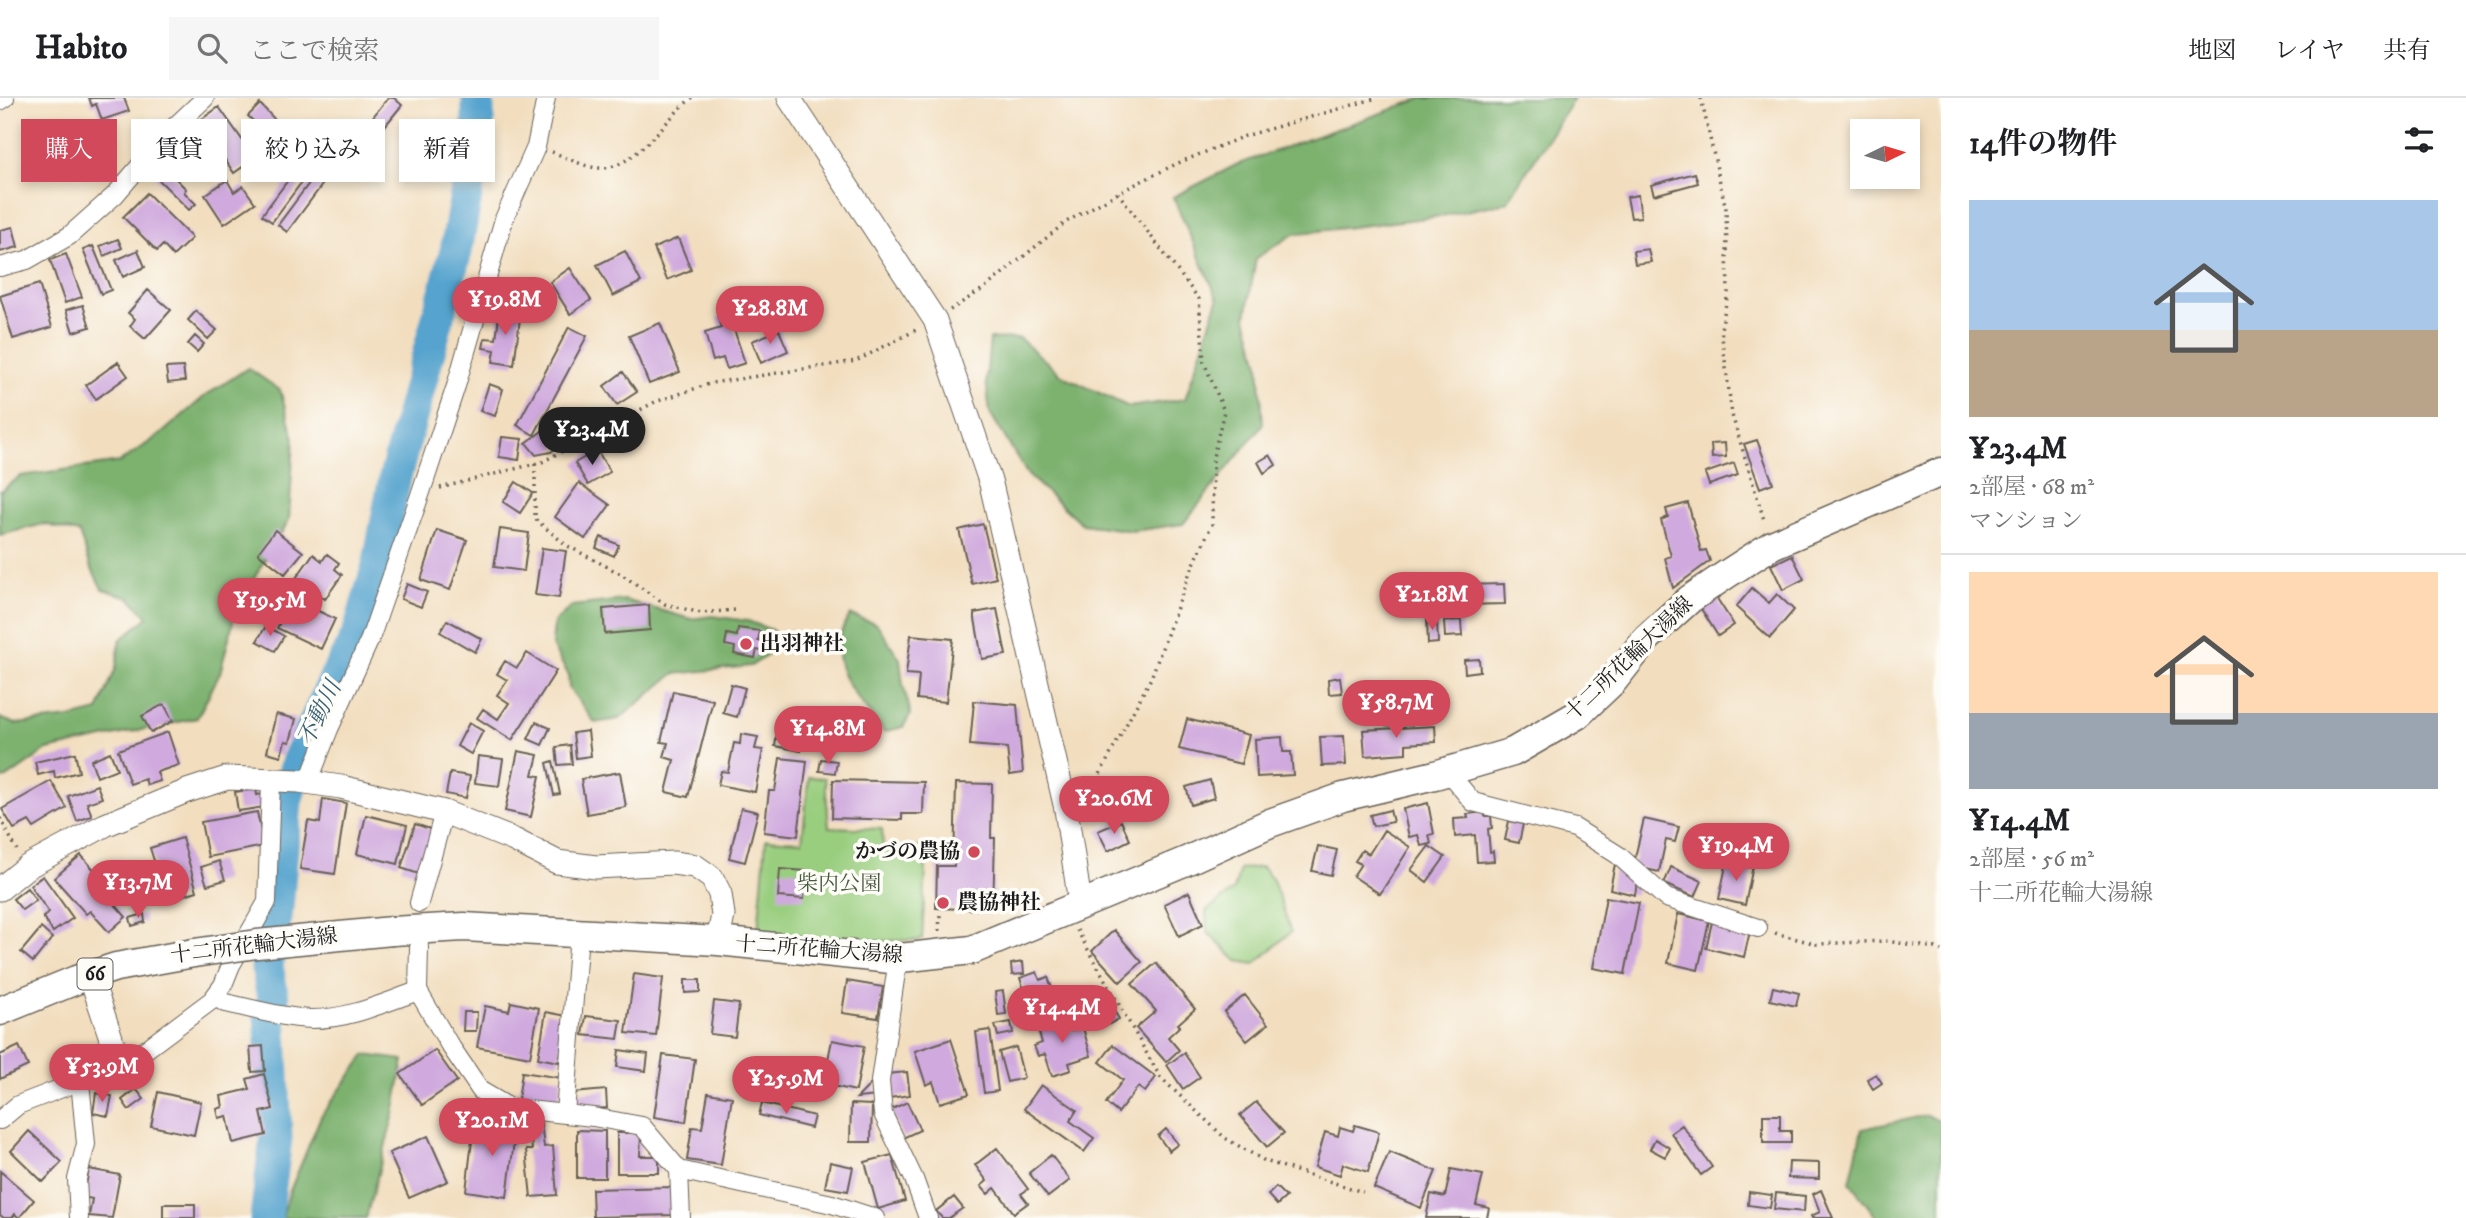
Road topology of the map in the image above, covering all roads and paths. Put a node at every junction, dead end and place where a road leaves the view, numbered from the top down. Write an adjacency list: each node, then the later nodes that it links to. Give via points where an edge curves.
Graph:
1 (5, 98): 8 (street)
2 (205, 98): 11 (street, via 115,195 69,236 27,260)
3 (546, 98): 9 (street)
4 (692, 98): 9 (path, via 629,160 614,167 597,168)
5 (789, 98): 12 (street)
6 (1377, 98): 10 (path, via 1245,136)
7 (1701, 98): 16 (path, via 1726,209 1728,293 1721,329 1732,415)
8 (0, 101)
9 (536, 147): 15 (street, via 505,219)
10 (1118, 193): 12 (path, via 1066,222 986,287); 20 (path, via 1199,299 1204,362 1224,411 1213,457 1212,524 1151,678 1091,791)
11 (0, 267)
12 (935, 320): 13 (path, via 856,361 712,383 655,402); 20 (street, via 991,484)
13 (535, 464): 15 (path); 17 (path, via 535,519 566,545 665,604 701,613)
14 (1941, 472): 16 (main road, 十二所花輪大湯線 / 66)
15 (421, 492): 19 (street, via 370,639 329,729)
16 (1772, 545): 18 (main road, 十二所花輪大湯線 / 66, via 1690,598 1577,715 1513,752)
17 (735, 610)
18 (1447, 771): 26 (main road, 十二所花輪大湯線 / 66, via 1343,797 1270,823); 27 (street, via 1473,802 1575,828 1618,855 1666,898)
19 (290, 781): 21 (street, via 341,787); 23 (street, via 227,778 187,791 105,825); 35 (street, via 267,902)
20 (1066, 809): 26 (street)
21 (444, 812): 25 (street); 29 (street, via 557,862 596,867 695,866 712,878 720,894 723,915)
22 (0, 818): 23 (path)
23 (27, 867): 24 (street)
24 (0, 889)
25 (419, 903)
26 (1073, 907): 32 (main road, 十二所花輪大湯線 / 66, via 972,950); 42 (path, via 1160,1077 1225,1138 1265,1161)
27 (1758, 928): 31 (path, via 1816,944 1885,941)
28 (579, 934): 29 (main road, 十二所花輪大湯線 / 66); 33 (main road, 十二所花輪大湯線 / 66, bridge, via 464,927 392,931 194,953); 39 (street)
29 (718, 941): 32 (main road, 十二所花輪大湯線 / 66)
30 (419, 947): 34 (street)
31 (1941, 951)
32 (898, 959): 46 (street, via 880,1081 883,1114)
33 (90, 975): 36 (main road, 十二所花輪大湯線 / 66); 37 (street)
34 (418, 991): 35 (street, via 363,1010 310,1019); 39 (street, via 481,1091 510,1108)
35 (214, 997): 37 (street)
36 (0, 1011)
37 (121, 1068): 38 (street)
38 (80, 1081): 40 (street, via 18,1105); 43 (street, via 86,1144 77,1179)
39 (565, 1114): 41 (street, via 642,1126)
40 (0, 1120)
41 (679, 1170): 44 (street); 45 (street)
42 (1363, 1192)
43 (79, 1218)
44 (681, 1218)
45 (875, 1218)
46 (928, 1218)

